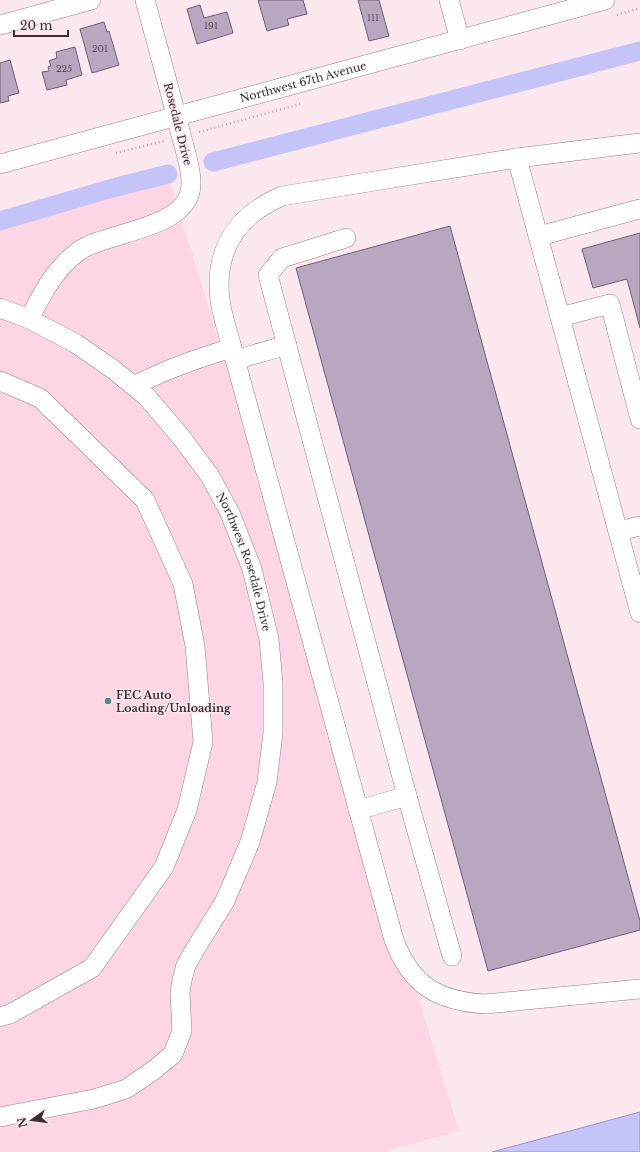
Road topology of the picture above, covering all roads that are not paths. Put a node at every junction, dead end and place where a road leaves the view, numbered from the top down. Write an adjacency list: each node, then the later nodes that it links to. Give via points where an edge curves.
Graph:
1 (91, 0): 5 (street)
2 (145, 0): 7 (street, Rosedale Drive)
3 (449, 0): 6 (street)
4 (605, 0): 6 (street, Northwest 67th Avenue)
5 (0, 24)
6 (460, 40): 7 (street, Northwest 67th Avenue)
7 (176, 115): 10 (street, Northwest 67th Avenue); 16 (street, Rosedale Drive, via 192,184 180,209 146,228 80,250 64,263 45,288)
8 (640, 143): 9 (street)
9 (517, 158): 12 (street); 18 (street, via 302,192 268,202 242,221 232,235 225,249 220,271 220,302)
10 (0, 164)
11 (640, 209): 12 (street)
12 (538, 236): 15 (street)
13 (346, 238): 17 (street, via 282,258 268,275)
14 (0, 308): 16 (street, Northwest Rosedale Drive)
15 (560, 317): 21 (street, via 610,304); 23 (street)
16 (29, 319): 20 (street, Northwest Rosedale Drive, via 75,343)
17 (287, 345): 18 (street); 25 (street)
18 (234, 354): 20 (street, via 182,363); 26 (street)
19 (0, 381): 29 (street, via 40,398 145,500 183,584 195,646 203,742 187,810 164,867 92,968 10,1014)
20 (134, 386): 30 (street, Northwest Rosedale Drive, via 147,397 181,437 210,476 230,513 252,569 268,639 273,683 273,733 267,782 250,842 225,901 186,965 180,993 182,1031 173,1054 126,1089 94,1100)
21 (640, 419)
22 (640, 526): 23 (street)
23 (618, 531): 24 (street)
24 (640, 613)
25 (407, 796): 26 (street); 27 (street)
26 (358, 810): 28 (street, via 399,955 424,986 448,999 485,1004)
27 (452, 956)
28 (640, 989)
29 (0, 1017)
30 (0, 1117)

